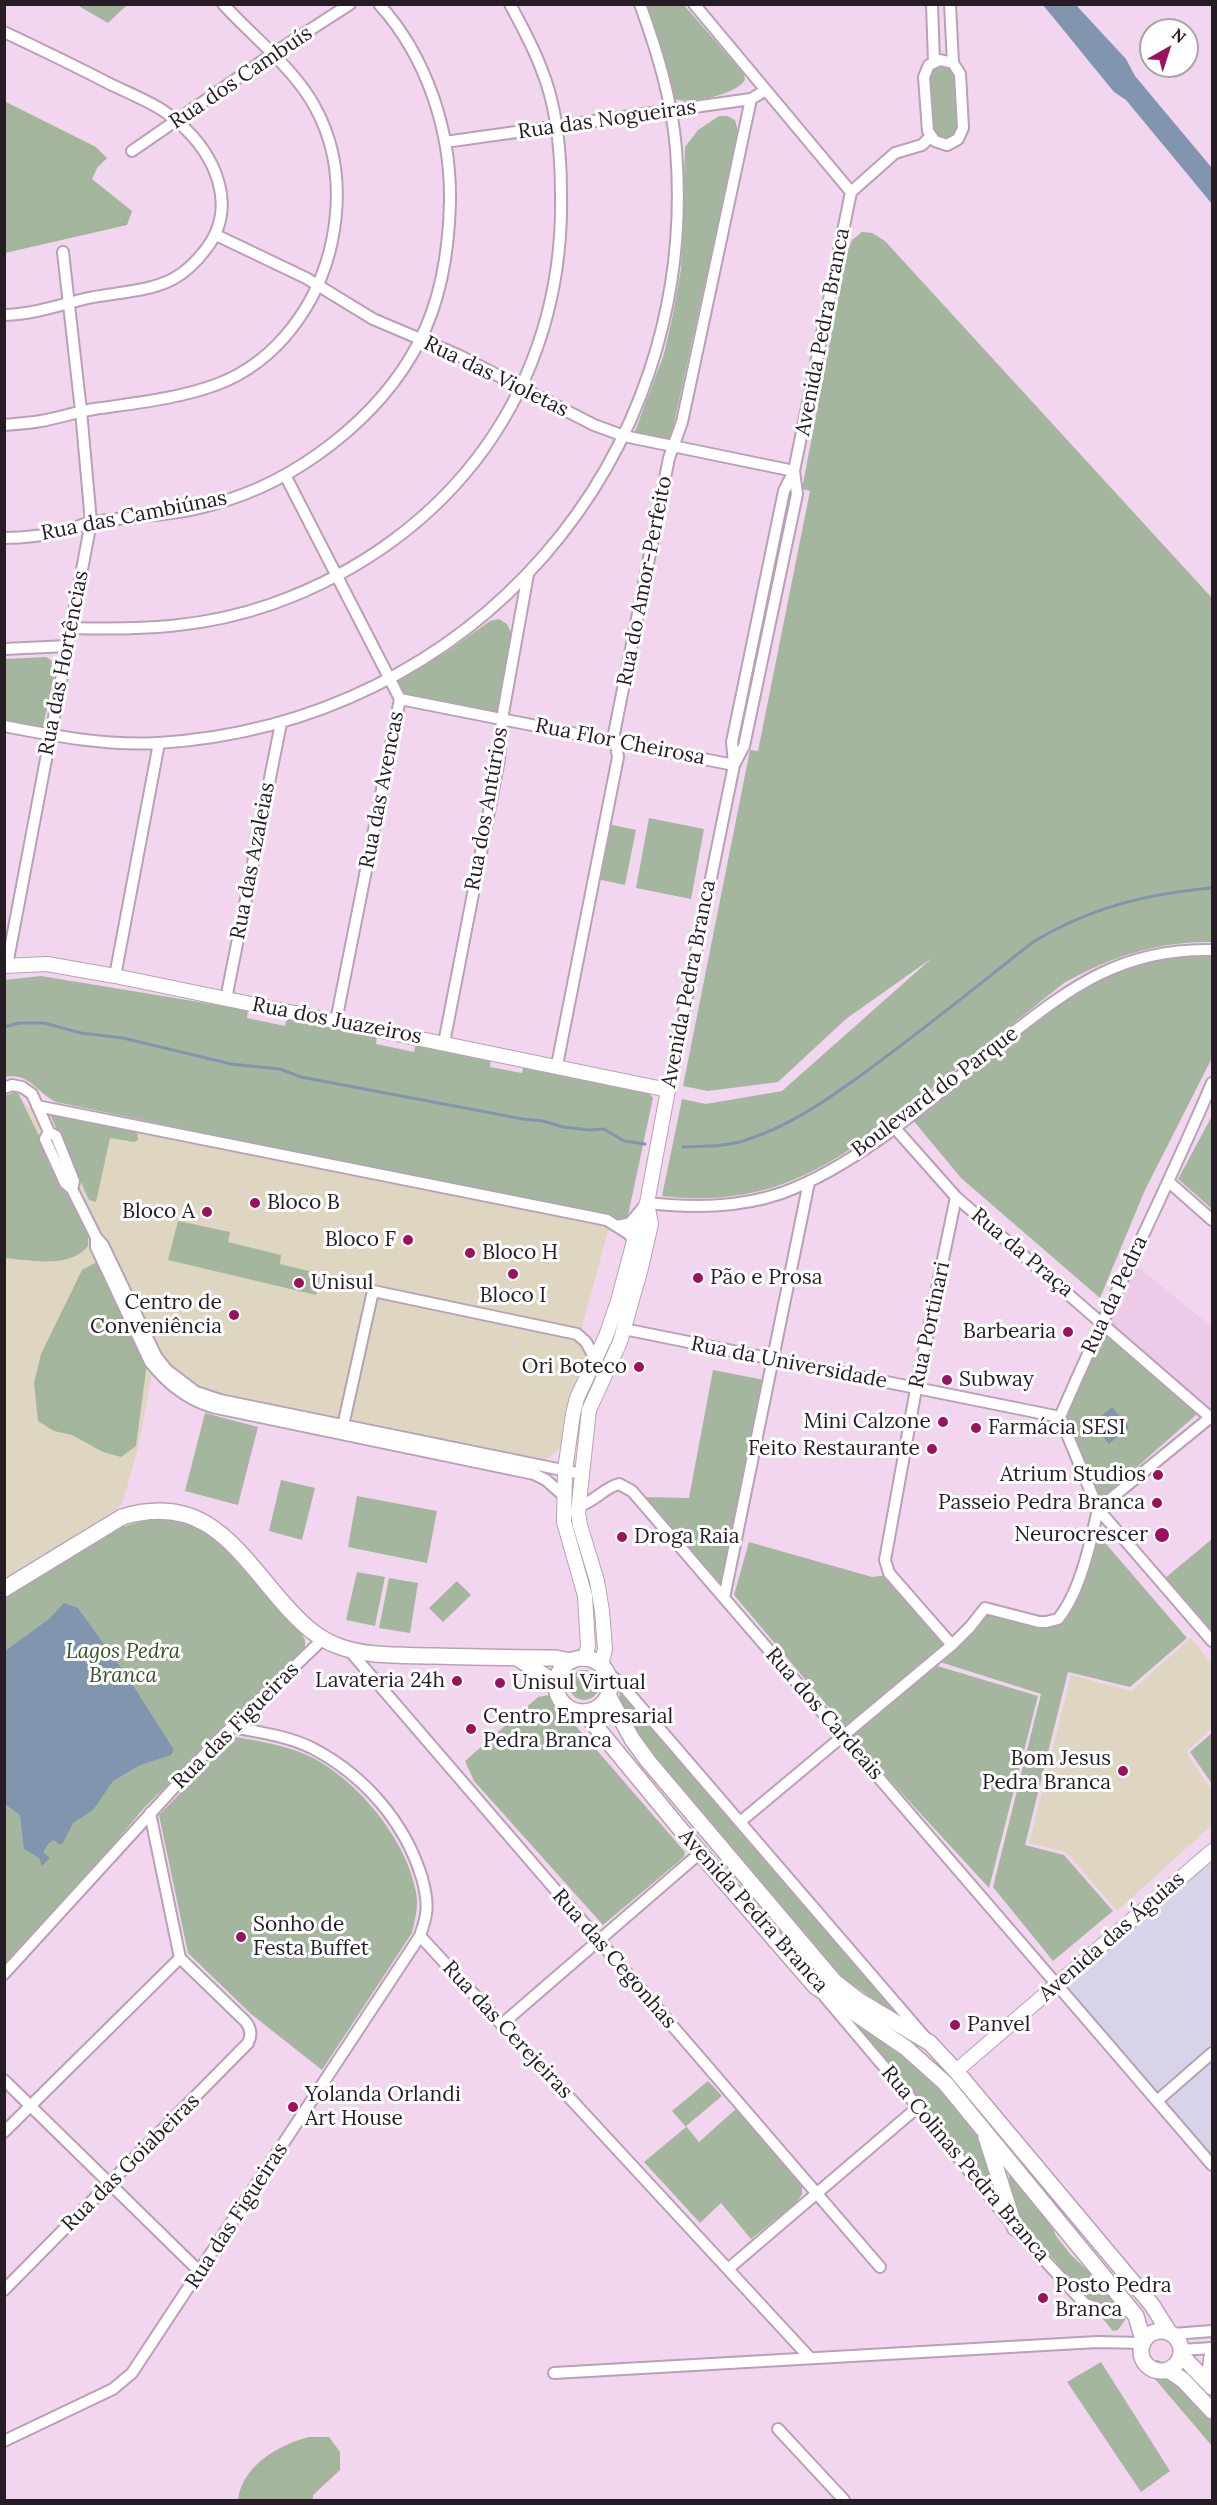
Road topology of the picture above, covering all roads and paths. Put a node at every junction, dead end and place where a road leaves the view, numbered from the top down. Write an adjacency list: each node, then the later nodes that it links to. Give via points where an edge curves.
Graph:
1 (223, 4): 10 (street)
2 (350, 4): 10 (street, Rua dos Cambuís)
3 (379, 4): 19 (street, Rua das Cambiúnas, via 424,75)
4 (510, 4): 17 (street, via 542,69)
5 (640, 4): 15 (street)
6 (694, 4): 13 (street)
7 (932, 4): 11 (street)
8 (950, 4): 12 (street)
9 (4, 32): 16 (street, via 148,103)
10 (271, 55): 16 (street, Rua dos Cambuís); 24 (street, via 287,69 316,108 330,141 337,175 334,229 329,256)
11 (934, 62): 12 (street); 18 (street, via 924,77)
12 (952, 63): 18 (street, via 960,74 962,134 947,145)
13 (766, 90): 14 (street, Rua das Nogueiras); 21 (street)
14 (750, 99): 15 (street, Rua das Nogueiras); 32 (street, Rua do Amor-Perfeito, via 682,422)
15 (670, 112): 17 (street, Rua das Nogueiras); 31 (street, via 676,146 677,244 652,366)
16 (178, 122): 20 (street, Rua dos Cambuís); 22 (street, via 215,170 222,197)
17 (555, 128): 19 (street, Rua das Nogueiras); 28 (street, via 562,214 556,281 543,332)
18 (930, 137): 21 (street, via 922,144 895,153)
19 (445, 142): 27 (street, Rua das Cambiúnas, via 450,187 448,243)
20 (132, 151)
21 (851, 192): 33 (street, Avenida Pedra Branca)
22 (216, 235): 24 (street, Rua das Violetas); 25 (street, via 190,267 170,280)
23 (63, 252): 25 (street, Rua das Hortências)
24 (317, 285): 27 (street, Rua das Violetas, via 372,319); 29 (street, via 305,309 278,345 236,375 181,395)
25 (70, 304): 26 (street); 29 (street, Rua das Hortências)
26 (4, 315)
27 (420, 340): 28 (street, Rua das Violetas); 34 (street, Rua das Cambiúnas, via 394,380 356,423)
28 (521, 388): 31 (street, Rua das Violetas); 38 (street, via 491,441 451,490 404,532)
29 (81, 411): 30 (street, via 39,422); 35 (street, Rua das Hortências)
30 (4, 425)
31 (624, 436): 32 (street, Rua das Violetas); 37 (street, via 573,518)
32 (673, 447): 33 (street, Rua das Violetas); 48 (street, Rua do Amor-Perfeito)
33 (794, 471): 50 (street, Avenida Pedra Branca, via 784,491 736,720 732,742)
34 (285, 476): 35 (street, Rua das Cambiúnas, via 215,504); 38 (street, Rua das Avencas)
35 (91, 522): 36 (street, Rua das Cambiúnas, via 68,530); 39 (street, Rua das Hortências)
36 (4, 538)
37 (528, 574): 42 (street, via 445,646); 44 (street, Rua dos Antúrios)
38 (337, 575): 39 (street, via 270,605 206,622 154,629); 42 (street, Rua das Avencas)
39 (71, 628): 40 (street, Rua das Hortências)
40 (68, 646): 41 (street); 47 (street, Rua das Hortências)
41 (4, 649)
42 (390, 679): 43 (street, Rua das Avencas); 45 (street, via 336,705)
43 (400, 699): 44 (street, Rua Flor Cheirosa); 55 (street, Rua das Avencas)
44 (502, 719): 48 (street, Rua Flor Cheirosa); 56 (street, Rua dos Antúrios, via 499,760)
45 (281, 723): 49 (street, via 216,737); 54 (street, Rua das Azaleias)
46 (4, 726): 47 (street)
47 (51, 735): 49 (street, via 115,743); 52 (street, Rua das Hortências)
48 (614, 741): 50 (street, Rua Flor Cheirosa); 57 (street, Rua do Amor-Perfeito, via 618,757)
49 (159, 743): 53 (street)
50 (734, 765): 60 (street, Avenida Pedra Branca)
51 (1212, 950): 62 (street, Boulevard do Parque, via 1156,954 1086,980)
52 (6, 966): 53 (street, Rua dos Juazeiros, via 47,964)
53 (116, 976): 54 (street, Rua dos Juazeiros)
54 (226, 999): 55 (street, Rua dos Juazeiros)
55 (336, 1021): 56 (street, Rua dos Juazeiros)
56 (444, 1043): 57 (street, Rua dos Juazeiros)
57 (557, 1065): 60 (street, Rua dos Juazeiros)
58 (1212, 1083): 64 (street, Rua da Pedra)
59 (4, 1088): 61 (street, via 22,1087 32,1094)
60 (668, 1090): 66 (street, Avenida Pedra Branca)
61 (37, 1106): 68 (street, via 599,1219); 69 (street, via 49,1132 45,1139)
62 (894, 1127): 63 (street, Boulevard do Parque); 65 (street, Rua da Praça)
63 (809, 1182): 66 (street, Boulevard do Parque, via 731,1204 690,1207); 74 (street)
64 (1169, 1182): 67 (street); 71 (street, Rua da Pedra)
65 (956, 1197): 71 (street, Rua da Praça); 75 (street, Rua Portinari)
66 (647, 1203): 68 (street, via 630,1223); 70 (street, Avenida Pedra Branca); 72 (street, Avenida Pedra Branca, via 651,1224)
67 (1212, 1220)
68 (617, 1226): 70 (street)
69 (96, 1237): 78 (street, via 104,1245 156,1356 180,1381 196,1392 220,1400); 81 (street, via 96,1247 150,1362 163,1378 193,1401 534,1474)
70 (634, 1242): 73 (street, Avenida Pedra Branca, via 618,1301)
71 (1101, 1321): 76 (street, Rua da Pedra); 77 (street, Rua da Praça)
72 (624, 1329): 74 (street, Rua da Universidade); 80 (street, Avenida Pedra Branca, via 589,1410)
73 (595, 1359): 78 (street, via 577,1334 373,1291); 79 (street, Avenida Pedra Branca, via 577,1398)
74 (773, 1360): 75 (street, Rua da Universidade); 85 (street)
75 (916, 1389): 76 (street, Rua da Universidade); 88 (street, Rua Portinari, via 885,1560 889,1573)
76 (1060, 1417): 83 (street)
77 (1212, 1417): 83 (street)
78 (343, 1426): 79 (street)
79 (565, 1470): 80 (street); 81 (street, Avenida Pedra Branca)
80 (582, 1474): 82 (street, Avenida Pedra Branca)
81 (564, 1496): 91 (street, Avenida Pedra Branca, via 567,1534 585,1596 588,1646)
82 (579, 1506): 85 (street, Rua dos Cardeais, via 612,1486 626,1486); 92 (street, Avenida Pedra Branca, via 580,1525 601,1597)
83 (1098, 1509): 87 (street); 88 (street, via 1077,1582 1058,1618 1039,1622 985,1608)
84 (4, 1589): 86 (main road, via 122,1517 164,1509 186,1513 220,1533 290,1610)
85 (723, 1598): 97 (street, Rua dos Cardeais)
86 (323, 1639): 89 (main road); 96 (street, Rua das Figueiras)
87 (1212, 1641)
88 (952, 1645): 97 (street)
89 (349, 1650): 90 (main road); 103 (street, Rua das Cegonhas)
90 (517, 1658): 91 (main road); 93 (main road)
91 (578, 1660): 92 (main road); 93 (main road, via 561,1670)
92 (603, 1668): 94 (main road, via 610,1687); 99 (street, Avenida Pedra Branca)
93 (556, 1683): 95 (main road, via 563,1704)
94 (608, 1695): 95 (main road, via 598,1708); 109 (main road, Avenida Pedra Branca, via 648,1761 835,1982)
95 (584, 1712): 101 (main road, Avenida Pedra Branca)
96 (232, 1727): 98 (street, Rua das Figueiras); 102 (street, via 310,1747 346,1768 371,1791 398,1824 416,1859 425,1889 426,1910)
97 (842, 1735): 99 (street); 106 (street, Rua dos Cardeais)
98 (150, 1813): 104 (street); 105 (street, Rua das Figueiras)
99 (740, 1822): 109 (street, Avenida Pedra Branca)
100 (1212, 1851): 106 (street, Avenida das Águias)
101 (700, 1853): 103 (street); 107 (main road, Avenida Pedra Branca)
102 (420, 1936): 108 (street, Rua das Cerejeiras); 124 (street, Rua das Figueiras)
103 (599, 1941): 108 (street); 120 (street, Rua das Cegonhas)
104 (180, 1958): 114 (street); 119 (street, Rua das Goiabeiras, via 245,2021 251,2032 248,2043)
105 (4, 1974)
106 (1057, 1984): 111 (street, Avenida das Águias); 113 (street, Rua dos Cardeais)
107 (815, 1986): 115 (street, Rua Colinas Pedra Branca); 116 (main road, Avenida Pedra Branca, via 906,2048)
108 (502, 2024): 123 (street, Rua das Cerejeiras)
109 (930, 2043): 111 (main road, Avenida Pedra Branca)
110 (1212, 2053): 113 (street)
111 (956, 2071): 128 (main road, Avenida Pedra Branca, via 1152,2305)
112 (4, 2080): 114 (street)
113 (1157, 2101): 118 (street, Rua dos Cardeais)
114 (31, 2106): 117 (street); 119 (street)
115 (918, 2107): 120 (street); 121 (street, Rua Colinas Pedra Branca)
116 (983, 2129): 121 (main road); 126 (main road, Avenida Pedra Branca)
117 (4, 2132)
118 (1212, 2165)
119 (110, 2184): 124 (street); 125 (street, Rua das Goiabeiras)
120 (817, 2194): 122 (street, Rua das Cegonhas); 123 (street)
121 (1015, 2228): 126 (street, Rua Colinas Pedra Branca, via 1085,2304 1109,2312)
122 (880, 2267)
123 (728, 2269): 133 (street, Rua das Cerejeiras)
124 (200, 2272): 140 (street, Rua das Figueiras, via 122,2383)
125 (4, 2290)
126 (1131, 2310): 129 (main road, Avenida Pedra Branca)
127 (1212, 2331): 128 (street)
128 (1171, 2333): 129 (main road, via 1159,2330); 131 (main road, via 1180,2343)
129 (1142, 2342): 133 (street); 134 (main road, via 1142,2358 1150,2368)
130 (1212, 2348): 131 (street)
131 (1181, 2353): 134 (main road); 137 (main road)
132 (1212, 2357): 136 (main road)
133 (810, 2358): 135 (street)
134 (1168, 2370): 138 (main road)
135 (554, 2373)
136 (1212, 2375)
137 (1212, 2387)
138 (1212, 2411)
139 (778, 2429): 141 (street)
140 (4, 2441)
141 (844, 2500)

